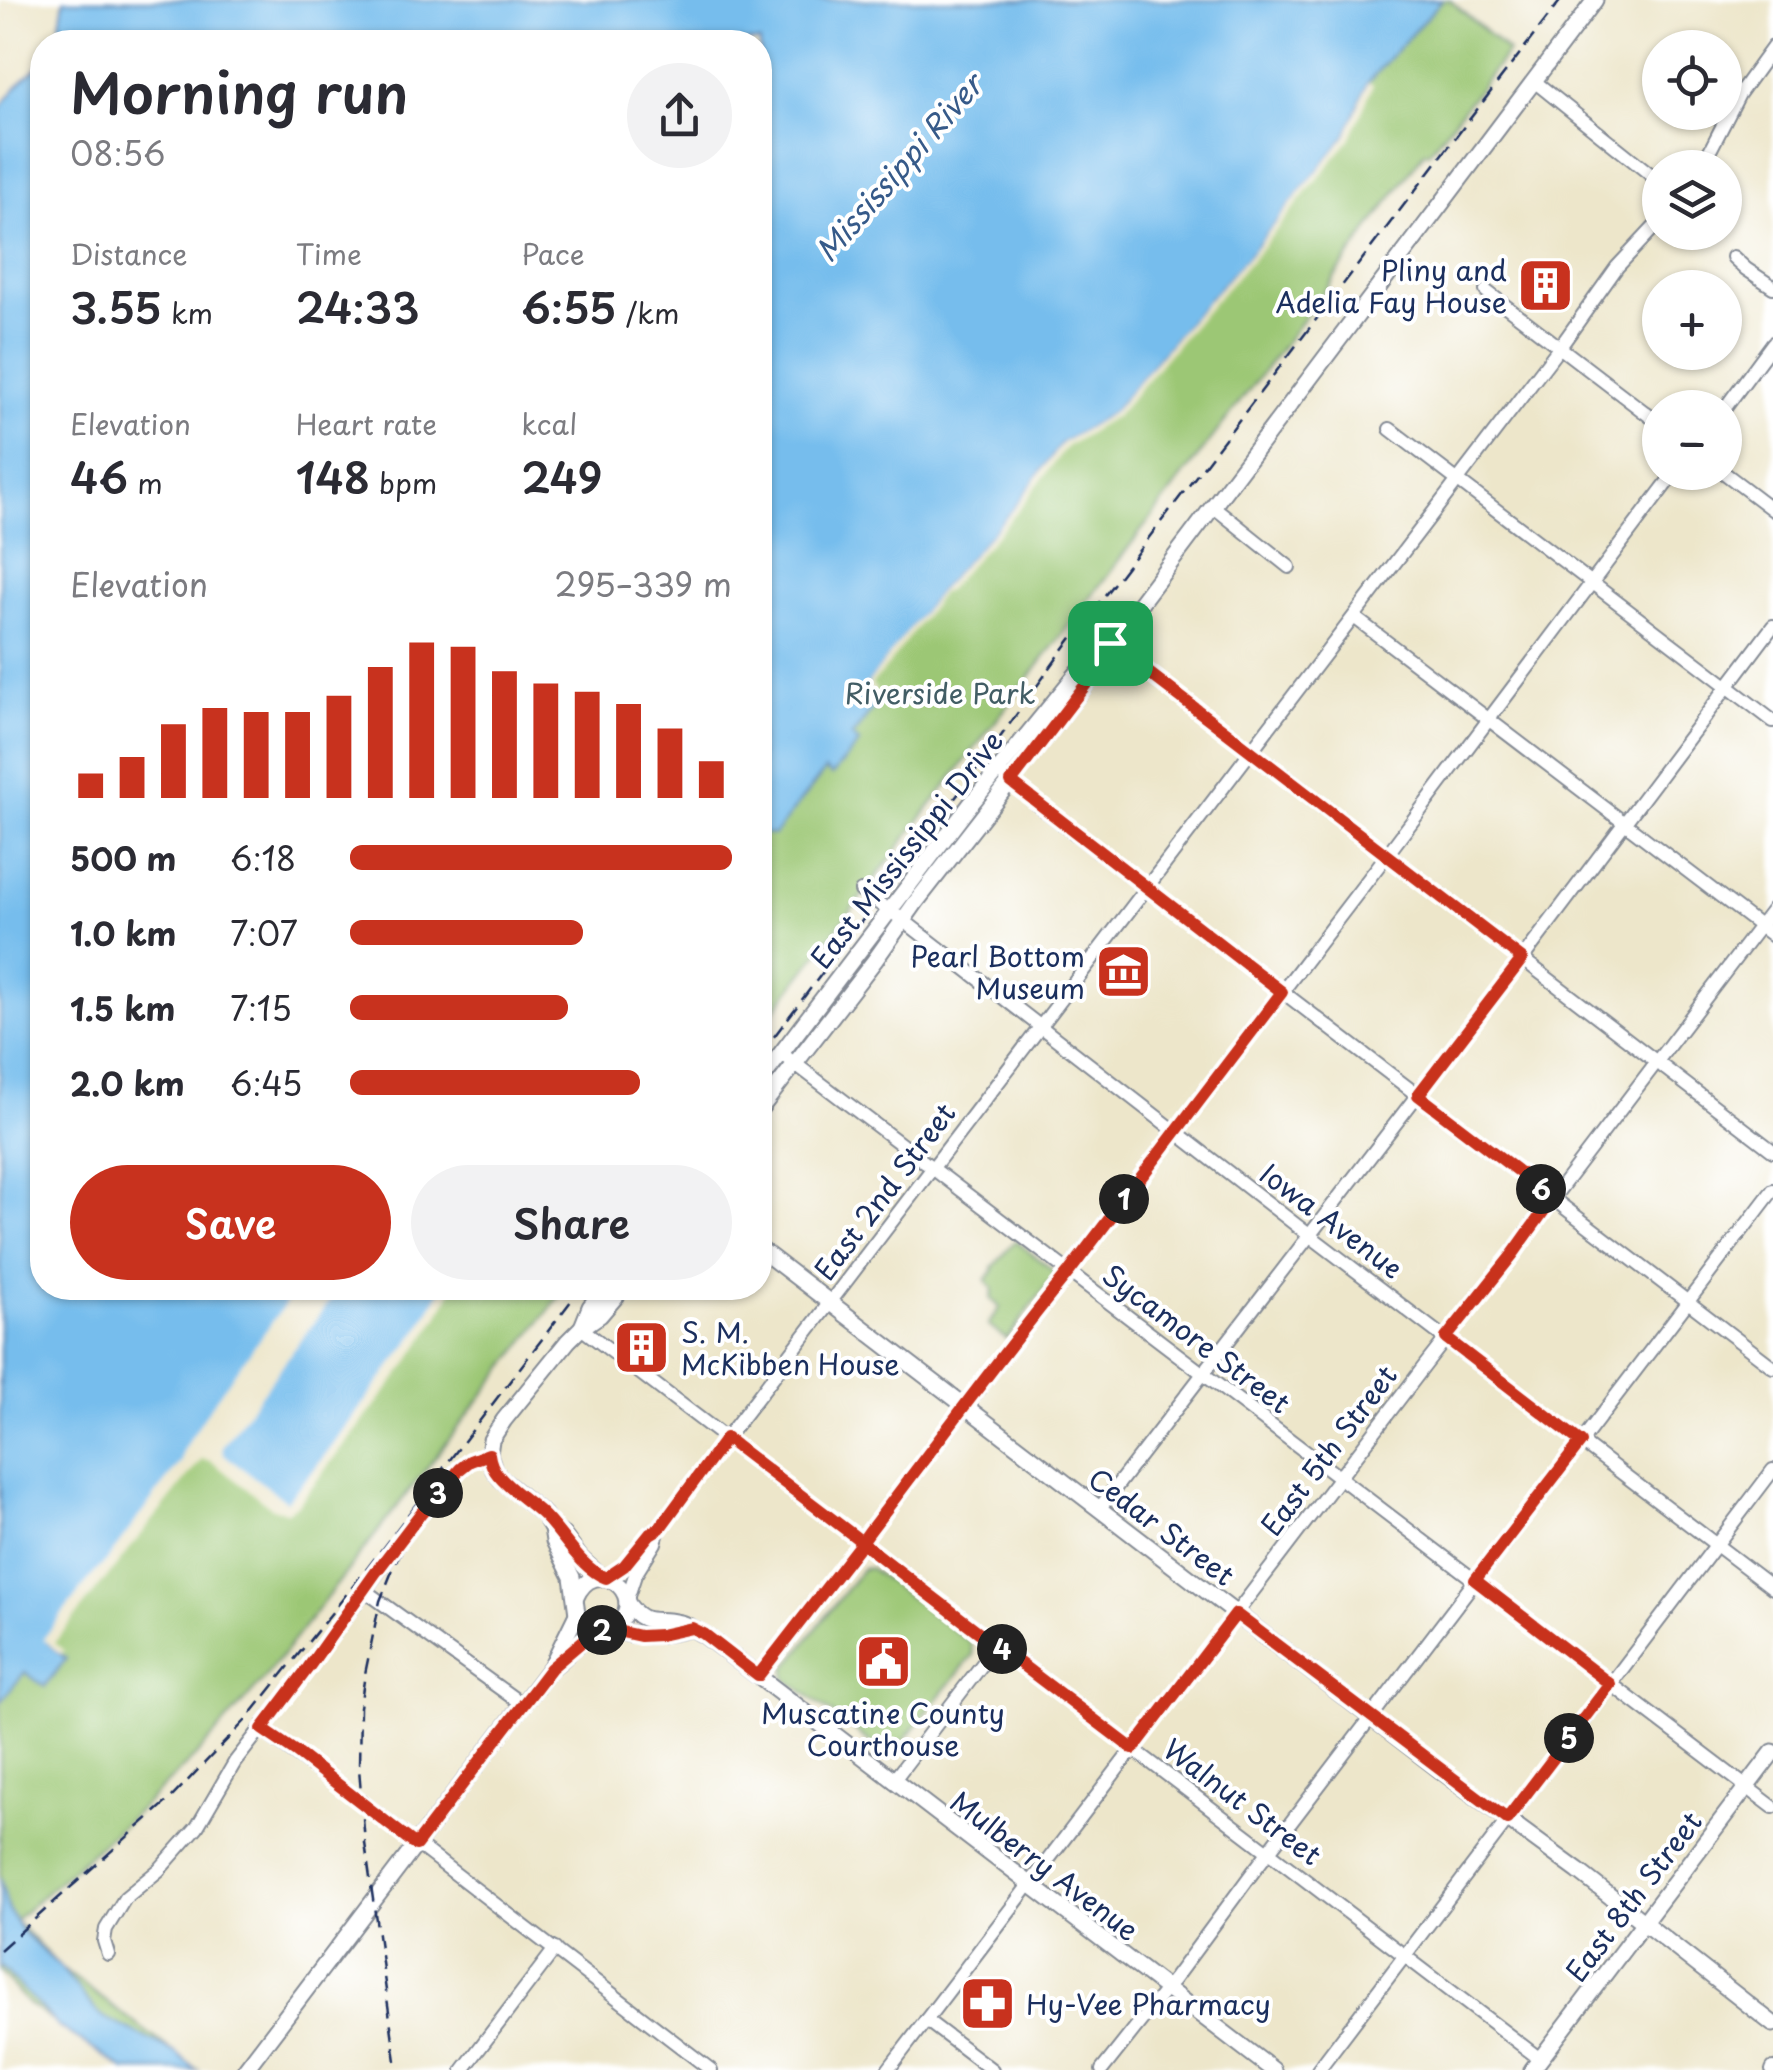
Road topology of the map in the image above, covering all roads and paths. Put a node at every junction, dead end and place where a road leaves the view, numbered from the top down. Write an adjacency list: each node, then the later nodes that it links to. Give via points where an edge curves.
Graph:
1 (1595, 0): 3 (main road)
2 (1773, 47): 4 (street)
3 (1534, 81): 5 (street); 18 (main road)
4 (1710, 150)
5 (1642, 168)
6 (1642, 240): 11 (street, East 2nd Street)
7 (1733, 257): 8 (street)
8 (1773, 286)
9 (1486, 291): 11 (street)
10 (1773, 344): 12 (street)
11 (1559, 347): 13 (street); 15 (street, East 2nd Street)
12 (1738, 390)
13 (1642, 410)
14 (1390, 429): 15 (street)
15 (1456, 481): 21 (street); 22 (street, East 2nd Street)
16 (1742, 486): 19 (street)
17 (1662, 490): 21 (street)
18 (1214, 507): 20 (street); 24 (main road)
19 (1773, 510)
20 (1289, 566)
21 (1591, 584): 25 (street); 26 (street)
22 (1354, 617): 26 (street); 28 (street, East 2nd Street)
23 (1773, 626): 25 (street)
24 (1110, 643): 28 (street); 29 (main road, East Mississippi Drive, via 1093,654); 30 (main road, East Mississippi Drive, via 1103,662)
25 (1728, 687): 27 (street); 31 (street)
26 (1488, 720): 31 (street); 32 (street)
27 (1773, 721)
28 (1252, 752): 32 (street); 33 (street, East 2nd Street)
29 (998, 770): 30 (street); 36 (main road, East Mississippi Drive)
30 (1011, 782): 33 (street); 36 (main road, East Mississippi Drive)
31 (1625, 823): 37 (street); 39 (street)
32 (1386, 856): 39 (street); 40 (street)
33 (1148, 888): 40 (street); 41 (street, East 2nd Street)
34 (861, 891): 36 (street, Iowa Avenue)
35 (1773, 909): 37 (street, East 5th Street)
36 (896, 916): 41 (street, Iowa Avenue); 42 (main road, East Mississippi Drive); 44 (main road, East Mississippi Drive)
37 (1760, 926): 38 (street); 43 (street, East 5th Street)
38 (1773, 936)
39 (1522, 959): 43 (street); 47 (street)
40 (1282, 992): 47 (street); 48 (street)
41 (1040, 1028): 48 (street, Iowa Avenue); 50 (street, East 2nd Street)
42 (781, 1053): 44 (street, Sycamore Street); 45 (main road, East Mississippi Drive)
43 (1658, 1062): 49 (street); 52 (street, East 5th Street)
44 (796, 1064): 46 (main road, East Mississippi Drive); 50 (street, Sycamore Street)
45 (772, 1065)
46 (772, 1094)
47 (1418, 1095): 52 (street); 53 (street)
48 (1176, 1130): 53 (street, Iowa Avenue); 55 (street)
49 (1773, 1151)
50 (933, 1168): 55 (street, Sycamore Street); 58 (street, East 2nd Street)
51 (1773, 1190): 59 (street)
52 (1553, 1198): 59 (street); 61 (street, East 5th Street)
53 (1309, 1235): 61 (street, Iowa Avenue); 63 (street)
54 (772, 1258): 58 (main road, Cedar Street)
55 (1069, 1272): 63 (street, Sycamore Street); 64 (street)
56 (596, 1300): 60 (main road)
57 (613, 1300): 60 (main road)
58 (830, 1302): 64 (main road, Cedar Street); 65 (street, East 2nd Street)
59 (1689, 1302): 62 (street); 66 (street)
60 (582, 1328): 65 (street, Walnut Street); 67 (main road, via 504,1420)
61 (1446, 1338): 66 (street, Iowa Avenue); 69 (street, East 5th Street)
62 (1773, 1367)
63 (1204, 1373): 69 (street, Sycamore Street); 70 (street)
64 (965, 1406): 70 (main road, Cedar Street); 73 (street)
65 (726, 1438): 72 (street, East 2nd Street); 73 (street, Walnut Street)
66 (1581, 1442): 74 (street, Iowa Avenue); 76 (street)
67 (489, 1454): 71 (main road, via 501,1479); 78 (street, via 460,1469)
68 (1773, 1470): 74 (street)
69 (1339, 1478): 76 (street, Sycamore Street); 81 (street, East 5th Street)
70 (1099, 1508): 81 (main road, Cedar Street)
71 (552, 1528): 75 (main road); 80 (main road)
72 (660, 1528): 75 (street, East 2nd Street); 79 (street, East 2nd Street)
73 (862, 1542): 84 (street, Walnut Street); 86 (street)
74 (1716, 1545): 77 (street, Iowa Avenue); 87 (street)
75 (604, 1578): 79 (main road, via 619,1585); 80 (main road, via 584,1584)
76 (1475, 1580): 87 (street, Sycamore Street); 89 (street)
77 (1773, 1588)
78 (364, 1590): 88 (street); 90 (street)
79 (627, 1601): 82 (main road, Mulberry Avenue, via 642,1619); 83 (main road, via 624,1616)
80 (576, 1605): 83 (main road, via 587,1626); 85 (main road)
81 (1236, 1614): 89 (main road, Cedar Street); 91 (street, East 5th Street)
82 (692, 1628): 83 (main road, via 640,1636); 86 (main road, Mulberry Avenue)
83 (604, 1629): 85 (main road)
84 (997, 1645): 91 (street, Walnut Street); 93 (street)
85 (551, 1668): 88 (main road)
86 (758, 1676): 93 (main road, Mulberry Avenue)
87 (1610, 1684): 94 (street, Sycamore Street); 96 (street)
88 (523, 1704): 97 (main road)
89 (1372, 1716): 96 (main road, Cedar Street); 98 (street)
90 (262, 1729): 97 (street); 102 (street, via 197,1828 117,1909 106,1930)
91 (1133, 1749): 98 (street, Walnut Street); 99 (street, East 5th Street)
92 (1773, 1752): 94 (main road, East 8th Street)
93 (893, 1781): 99 (main road, Mulberry Avenue)
94 (1746, 1788): 95 (street, Sycamore Street); 100 (main road, East 8th Street)
95 (1773, 1808)
96 (1507, 1819): 100 (main road, Cedar Street); 103 (street)
97 (416, 1845): 101 (street); 108 (main road)
98 (1268, 1852): 103 (street, Walnut Street); 104 (street)
99 (1030, 1884): 104 (main road, Mulberry Avenue); 105 (street, East 5th Street)
100 (1643, 1923): 106 (main road, Cedar Street); 107 (main road, East 8th Street)
101 (554, 1949): 109 (street); 110 (street)
102 (108, 1954)
103 (1404, 1956): 107 (street, Walnut Street); 115 (street)
104 (1166, 1989): 113 (street); 114 (main road, Mulberry Avenue)
105 (926, 2020): 111 (street, East 5th Street); 112 (street)
106 (1773, 2024)
107 (1536, 2065)
108 (245, 2070)
109 (463, 2070)
110 (711, 2070)
111 (888, 2070)
112 (992, 2070)
113 (1102, 2070)
114 (1273, 2070)
115 (1318, 2070)

